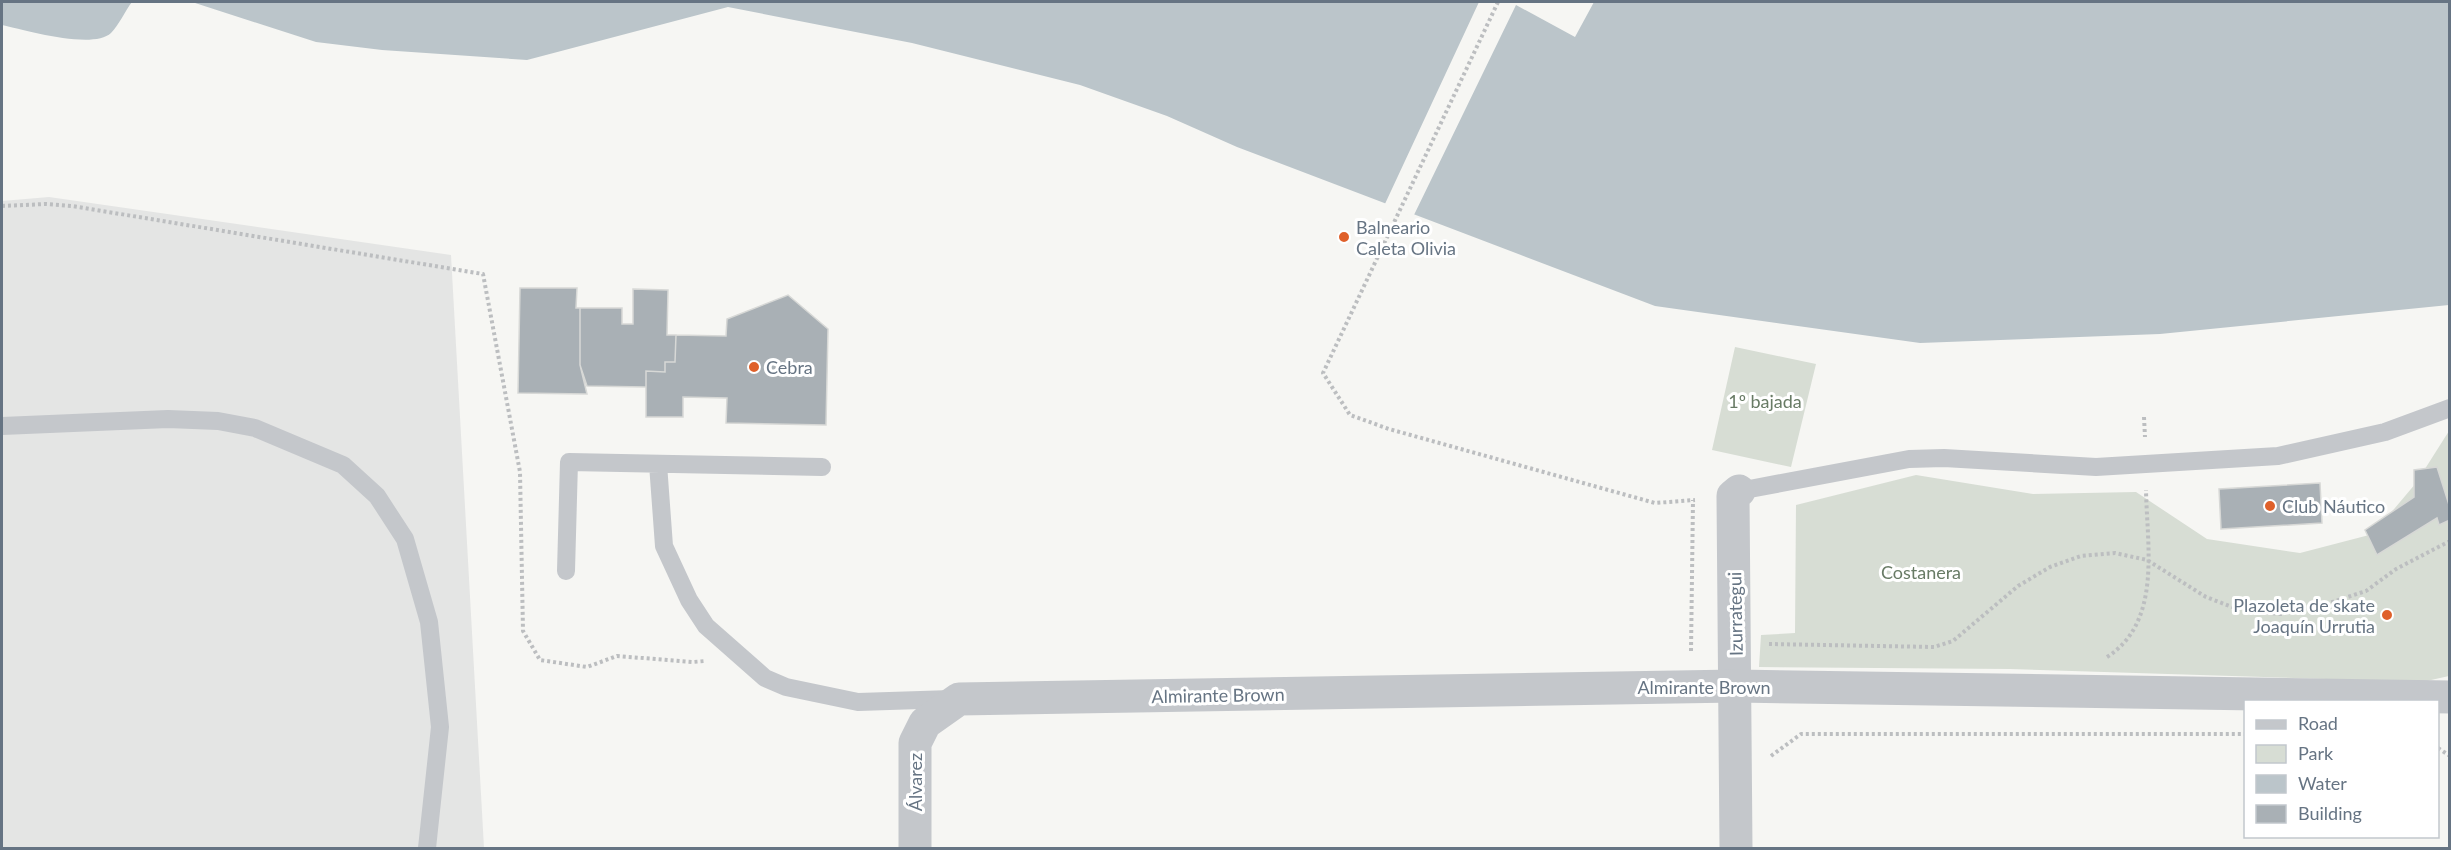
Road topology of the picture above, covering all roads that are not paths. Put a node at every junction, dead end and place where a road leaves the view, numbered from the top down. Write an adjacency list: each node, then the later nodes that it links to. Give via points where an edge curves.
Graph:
1 (2450, 408): 5 (lane, via 2385,432 2278,456 2096,467 1909,459)
2 (2, 426): 10 (lane, via 168,418 255,428 343,465 377,496 405,539 429,622 440,727)
3 (658, 464): 4 (lane); 6 (lane, via 569,462); 9 (lane, via 664,546 689,600 706,627 765,678 858,702)
4 (822, 466)
5 (1736, 493): 7 (street, Izurrategui)
6 (566, 571)
7 (1736, 686): 8 (street, Almirante Brown); 9 (street, Almirante Brown); 12 (street, Izurrategui)
8 (2450, 697)
9 (959, 699): 11 (street, Álvarez, via 925,723 915,743)
10 (427, 849)
11 (915, 849)
12 (1736, 849)

